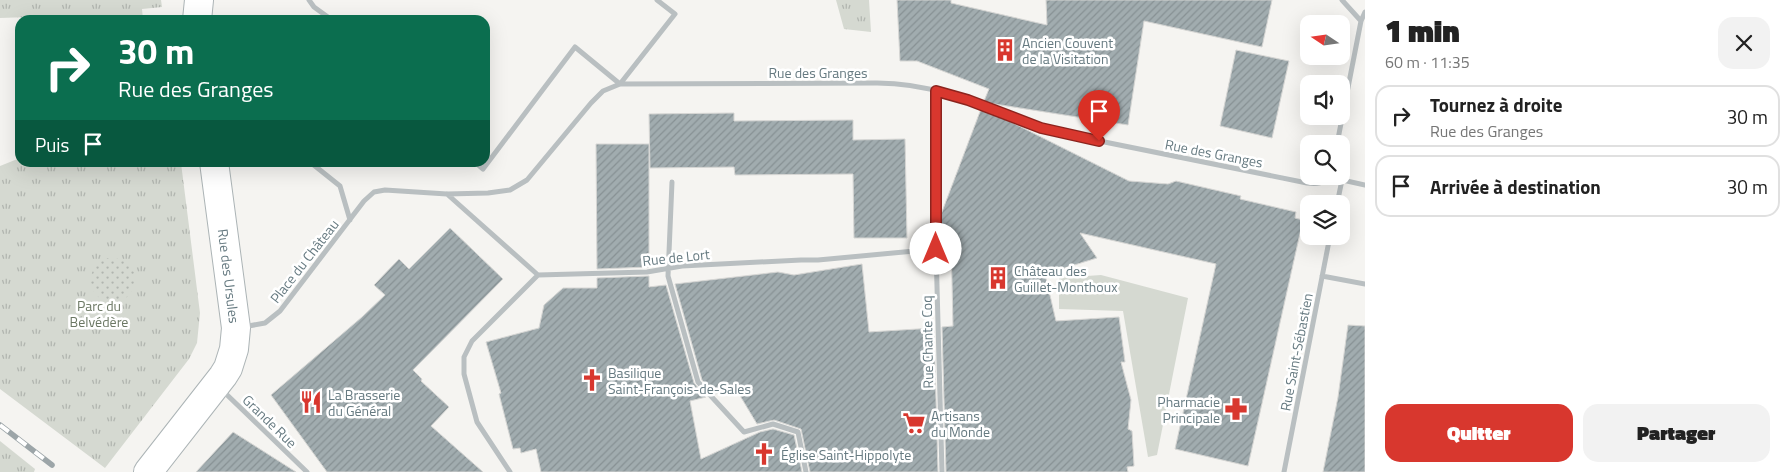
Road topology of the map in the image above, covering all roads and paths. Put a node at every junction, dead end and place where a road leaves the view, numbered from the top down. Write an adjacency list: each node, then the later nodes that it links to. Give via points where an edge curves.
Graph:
1 (199, 0): 6 (street)
2 (309, 0): 7 (street)
3 (657, 0): 9 (street, via 675,14)
4 (1342, 0): 8 (street)
5 (1365, 12): 8 (street)
6 (198, 15)
7 (325, 15)
8 (1361, 21): 11 (street)
9 (620, 84): 10 (street, Rue des Granges, via 892,83); 12 (street, via 574,47); 19 (street, Rue des Granges, via 604,91 591,103 527,180 499,192)
10 (936, 91): 17 (street, Rue des Granges, via 1065,134); 22 (street, Rue Chante Coq)
11 (1339, 135)
12 (490, 159)
13 (215, 167): 27 (street, Rue des Ursules)
14 (316, 167): 20 (street, Place du Château, via 340,186)
15 (1350, 181): 18 (street)
16 (672, 182): 23 (street)
17 (1300, 182)
18 (1365, 184)
19 (447, 194): 20 (street, Rue des Granges, via 378,190); 24 (street)
20 (350, 220): 27 (street, Place du Château, via 275,316 265,323)
21 (1328, 245): 25 (street, Rue Saint-Sébastien)
22 (936, 249): 23 (street, Rue de Lort, via 818,260); 33 (street, Rue Chante Coq)
23 (668, 268): 24 (street, Rue de Lort, via 647,272); 32 (street, via 698,382 744,432 773,424 798,432)
24 (538, 275): 31 (street, via 472,341 464,357 464,374 477,422)
25 (1322, 276): 26 (street); 34 (street, Rue Saint-Sébastien)
26 (1365, 284)
27 (236, 328): 28 (street, Rue des Ursules, via 228,368)
28 (216, 386): 29 (street, Rue des Ursules); 30 (street, Grande Rue)
29 (148, 472)
30 (308, 472)
31 (510, 472)
32 (806, 472)
33 (942, 472)
34 (1284, 472)

